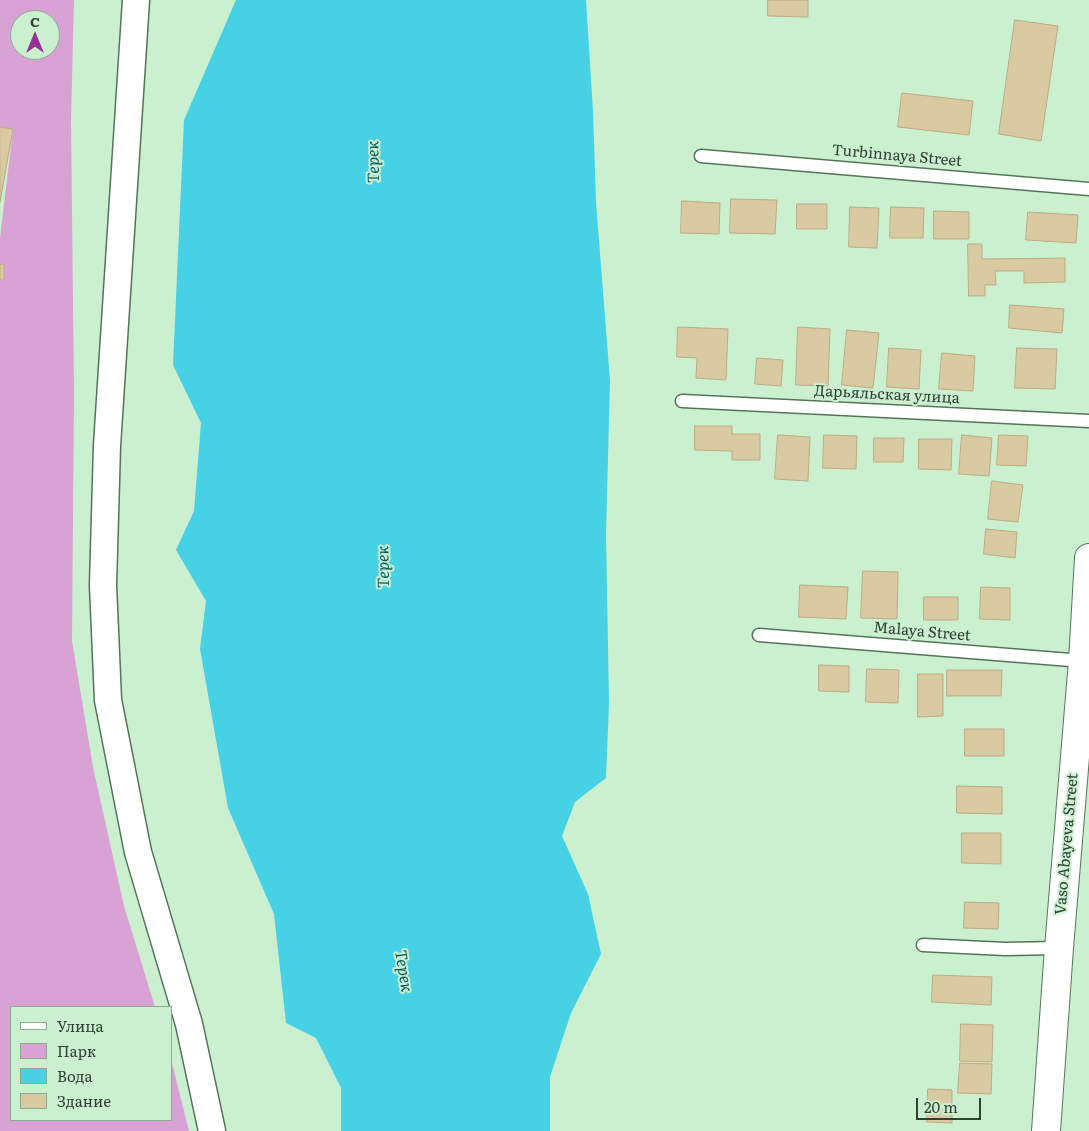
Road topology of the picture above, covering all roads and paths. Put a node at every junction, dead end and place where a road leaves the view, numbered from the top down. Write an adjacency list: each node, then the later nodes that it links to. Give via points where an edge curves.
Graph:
1 (136, 0): 11 (street, via 107,446 103,585 108,700 138,852 189,1024)
2 (701, 156): 3 (lane, Turbinnaya Street)
3 (1089, 189)
4 (682, 401): 5 (lane, Дарьяльская улица)
5 (1089, 421)
6 (1089, 558): 8 (main road, Vaso Abayeva Street)
7 (759, 635): 8 (lane, Malaya Street)
8 (1083, 661): 10 (main road, Vaso Abayeva Street)
9 (923, 945): 10 (lane)
10 (1059, 948): 12 (main road, Vaso Abayeva Street)
11 (212, 1131)
12 (1046, 1131)

